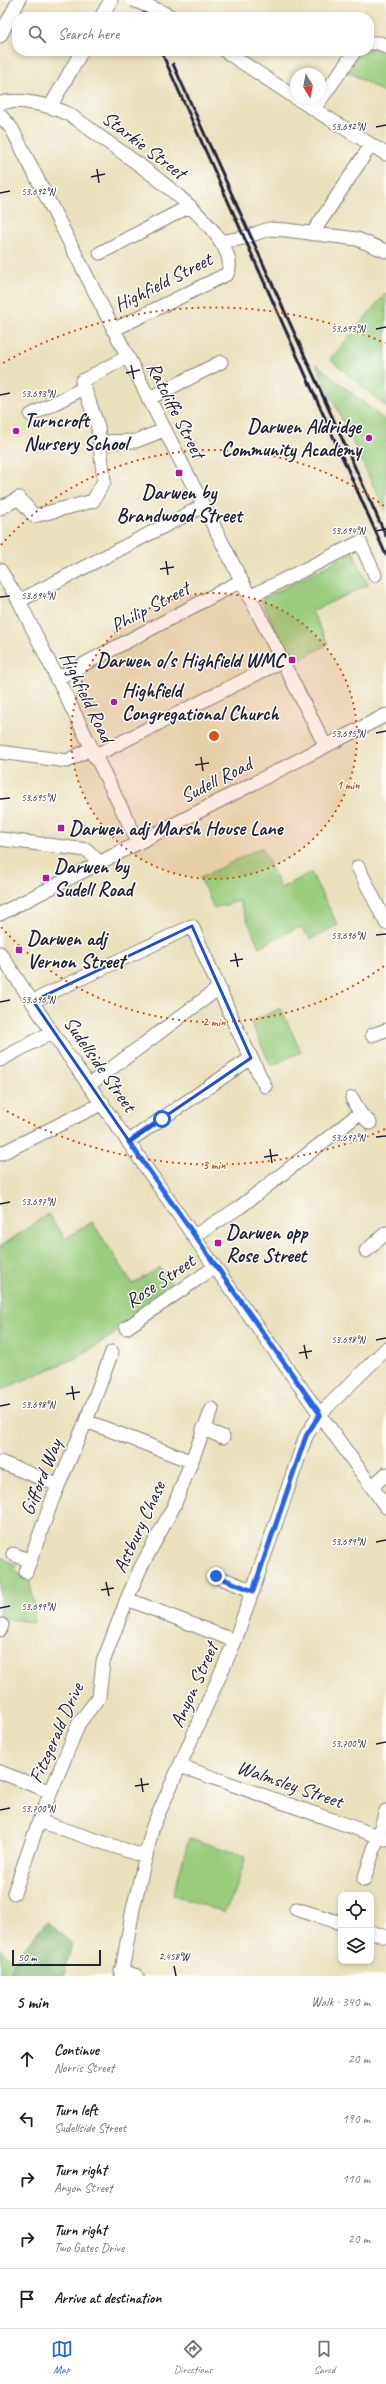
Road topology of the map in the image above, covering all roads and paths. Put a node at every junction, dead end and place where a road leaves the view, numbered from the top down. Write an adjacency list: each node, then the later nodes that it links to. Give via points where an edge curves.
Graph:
1 (19, 0): 4 (street)
2 (111, 0): 5 (street)
3 (132, 0): 6 (street, bridge)
4 (13, 12)
5 (104, 12)
6 (162, 12)
7 (12, 13): 8 (street)
8 (0, 36)
9 (374, 43): 10 (street)
10 (386, 47)
11 (79, 56): 17 (street)
12 (233, 56): 14 (street)
13 (351, 56): 18 (street)
14 (290, 94)
15 (0, 103): 17 (street, Starkie Street, via 13,101)
16 (306, 104): 18 (street)
17 (50, 107): 22 (street, Starkie Street, via 68,114 160,180)
18 (314, 109): 20 (street)
19 (0, 115): 28 (street, Ratcliffe Street, via 12,129)
20 (370, 145): 21 (street); 23 (street)
21 (386, 154)
22 (190, 206): 24 (street, Starkie Street); 26 (street)
23 (312, 234): 24 (street, via 269,229 243,238); 25 (street, via 357,239)
24 (220, 242): 27 (street, Starkie Street, via 230,260)
25 (386, 252)
26 (100, 253)
27 (230, 268): 28 (street, Highfield Street, via 227,274)
28 (113, 330): 29 (street, Ratcliffe Street)
29 (127, 357): 31 (street, via 82,381); 32 (street, Ratcliffe Street)
30 (221, 362): 32 (street)
31 (84, 388): 33 (street); 35 (street, via 98,427)
32 (148, 399): 34 (street, Ratcliffe Street)
33 (31, 415)
34 (164, 430): 35 (street, via 136,441); 36 (street, Ratcliffe Street)
35 (100, 442): 37 (street, via 104,481 93,501 34,516 19,498)
36 (203, 506): 40 (street, Ratcliffe Street); 42 (street)
37 (0, 508)
38 (0, 570): 42 (street, Highfield Road)
39 (375, 575): 41 (street, via 360,542)
40 (241, 581): 41 (street, Ratcliffe Street); 44 (street, Philip Street)
41 (249, 597): 43 (street, Ratcliffe Street)
42 (19, 601): 44 (street, Highfield Road)
43 (282, 661): 46 (street, Ratcliffe Street); 48 (street)
44 (56, 679): 48 (street, Highfield Road)
45 (384, 719): 46 (street, Sudell Road)
46 (325, 745): 50 (street, Sudell Road)
47 (0, 752): 48 (street, via 67,761)
48 (92, 752): 50 (street, Highfield Road)
49 (0, 838): 51 (street, via 87,850)
50 (138, 842): 51 (street, Sudell Road)
51 (100, 863): 53 (street, Sudell Road)
52 (358, 867): 54 (street)
53 (0, 914)
54 (386, 923)
55 (0, 953): 57 (street, Sudellside Street)
56 (219, 988): 57 (street, via 192,926); 61 (street); 63 (street)
57 (33, 1001): 59 (street, Sudellside Street)
58 (386, 1030): 60 (street)
59 (52, 1032): 62 (street); 63 (street, Sudellside Street)
60 (372, 1035)
61 (251, 1058): 64 (street); 69 (street)
62 (0, 1060)
63 (89, 1084): 66 (street, Sudellside Street)
64 (265, 1086)
65 (352, 1098): 67 (street)
66 (103, 1103): 69 (street, Sudellside Street); 70 (street)
67 (360, 1113): 68 (street); 72 (street, via 246,1202)
68 (370, 1123)
69 (129, 1142): 72 (street, Sudellside Street)
70 (0, 1154)
71 (386, 1233): 73 (street)
72 (194, 1236): 74 (street, Sudellside Street)
73 (366, 1251)
74 (215, 1267): 75 (street, Rose Street); 79 (street, Sudellside Street)
75 (126, 1328)
76 (386, 1349): 79 (street, Anyon Street)
77 (112, 1352): 80 (street, Gifford Way)
78 (212, 1408): 81 (street, Astbury Chase)
79 (320, 1414): 87 (street, Sudellside Street); 91 (street, Anyon Street, via 306,1436)
80 (86, 1421): 83 (street, Gifford Way); 86 (street, Gifford Way)
81 (203, 1430): 82 (street); 83 (street, Astbury Chase)
82 (223, 1436)
83 (190, 1461): 92 (street, Astbury Chase, via 174,1506)
84 (0, 1462): 86 (street)
85 (386, 1474): 87 (street)
86 (58, 1485): 89 (street, Gifford Way, via 28,1566)
87 (372, 1487): 88 (street, Sudellside Street)
88 (386, 1507)
89 (13, 1554)
90 (216, 1576): 91 (street)
91 (253, 1591): 93 (street, Anyon Street)
92 (127, 1599): 93 (street, Astbury Chase); 96 (street, Fitzgerald Drive, via 103,1662 99,1697 79,1722)
93 (235, 1641): 94 (street, Anyon Street)
94 (180, 1766): 99 (street, Walmsley Street); 100 (street, Anyon Street, via 153,1826)
95 (0, 1772): 96 (street)
96 (51, 1792): 98 (street, Fitzgerald Drive)
97 (386, 1811): 99 (street)
98 (39, 1821): 100 (street); 102 (street, Fitzgerald Drive)
99 (382, 1837): 101 (street)
100 (146, 1857): 107 (street, Anyon Street)
101 (364, 1880)
102 (14, 1893)
103 (296, 1909): 104 (street)
104 (338, 1922)
105 (374, 1933): 106 (street)
106 (386, 1937)
107 (121, 1974): 108 (street)
108 (137, 1976)

